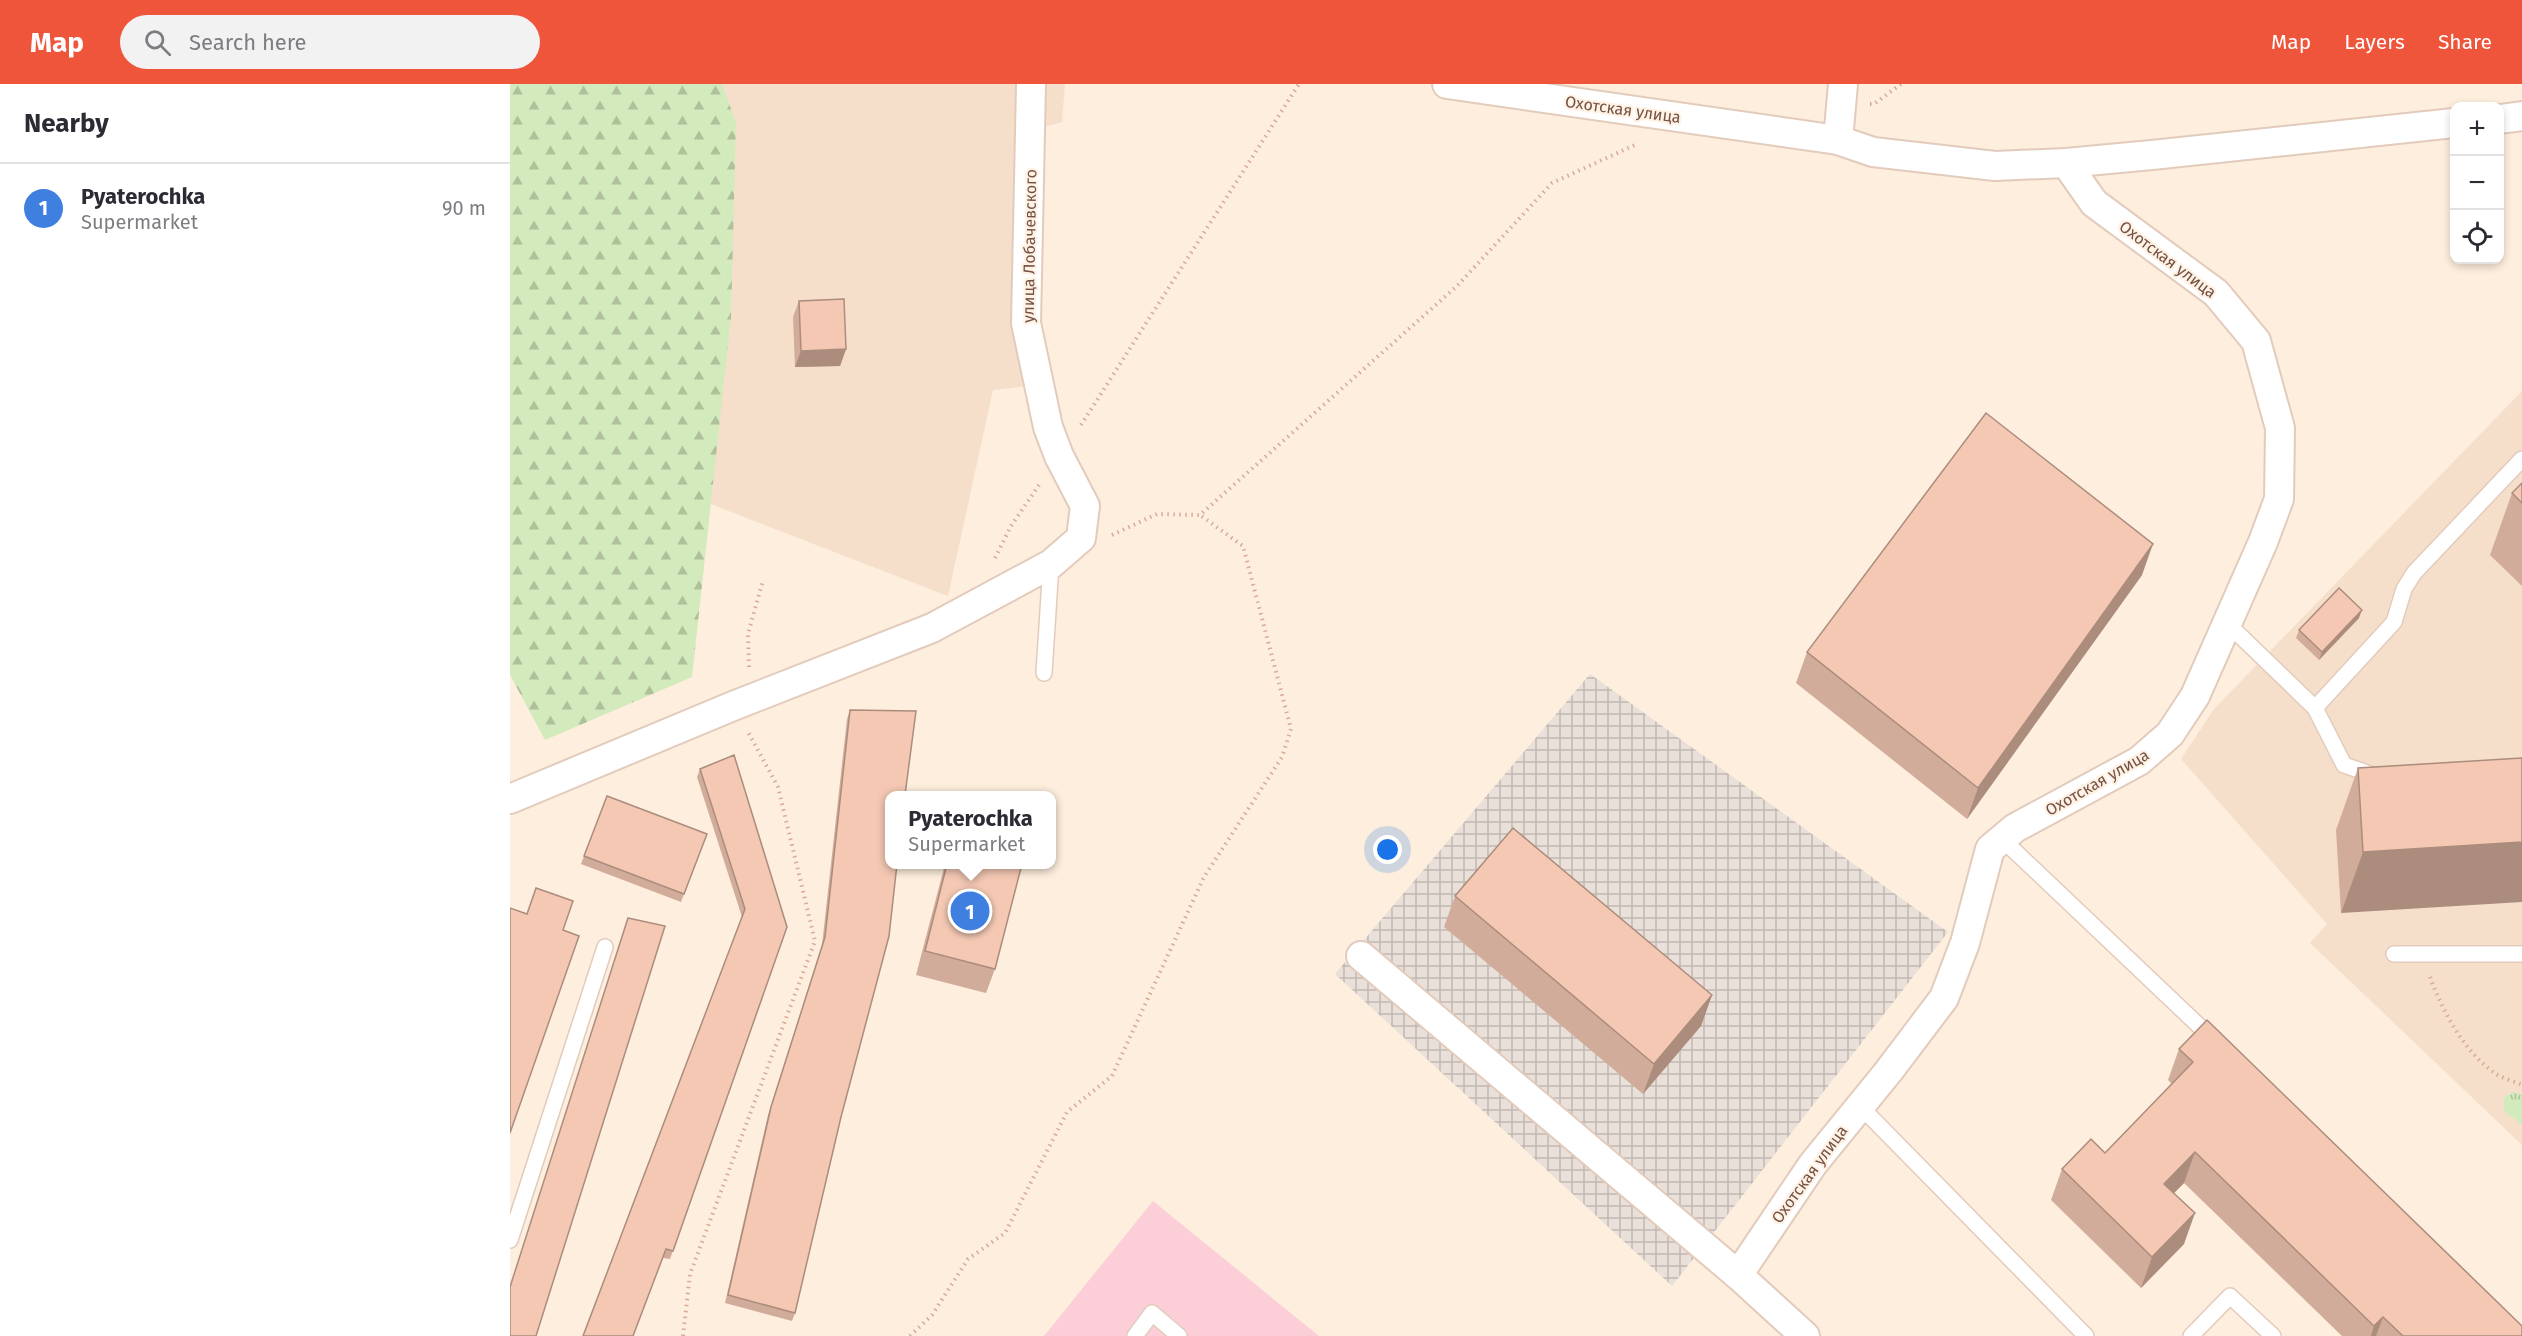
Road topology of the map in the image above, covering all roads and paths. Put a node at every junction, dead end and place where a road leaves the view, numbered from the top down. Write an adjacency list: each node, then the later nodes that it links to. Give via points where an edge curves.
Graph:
1 (1031, 84): 11 (street, улица Лобачевского, via 1026,323 1048,427)
2 (1299, 84): 11 (path)
3 (1447, 84): 8 (street, Охотская улица)
4 (1843, 84): 8 (street)
5 (2522, 116): 6 (street)
6 (2504, 118)
7 (2450, 123): 10 (street, Охотская улица)
8 (1838, 140): 10 (street, Охотская улица, via 1873,152 1995,166)
9 (1638, 143): 13 (path, via 1552,183 1457,286)
10 (2066, 163): 18 (street, Охотская улица, via 2094,203 2216,292 2256,341 2280,428 2279,499)
11 (1059, 456): 15 (street, улица Лобачевского, via 1085,506 1082,538); 17 (path, via 1011,526)
12 (2522, 459): 21 (lane, via 2414,573 2404,589 2394,622)
13 (1200, 515): 14 (path, via 1157,514); 36 (path, via 1243,546 1291,729 1282,757 1204,877 1112,1076 1067,1112 1005,1233 968,1259 932,1315)
14 (1104, 539)
15 (1051, 564): 17 (street, улица Лобачевского); 19 (lane)
16 (763, 580): 20 (path, via 748,634)
17 (971, 608): 20 (street, улица Лобачевского, via 932,628)
18 (2227, 623): 21 (lane); 24 (street, Охотская улица, via 2195,696 2170,734 2139,761 2015,828)
19 (1044, 673)
20 (741, 702): 23 (street, улица Лобачевского); 35 (path, via 778,787 815,941 690,1274)
21 (2315, 708): 22 (lane, via 2344,765)
22 (2385, 779)
23 (510, 799)
24 (2002, 839): 30 (lane); 32 (street, Охотская улица, via 1990,849 1965,943 1944,998)
25 (605, 947): 33 (lane)
26 (2394, 954): 27 (lane)
27 (2421, 954): 28 (lane); 31 (path, via 2437,997 2477,1058 2497,1075)
28 (2522, 954)
29 (1360, 957): 34 (street)
30 (2228, 1053)
31 (2522, 1085)
32 (1860, 1106): 34 (street, Охотская улица, via 1813,1164); 40 (lane)
33 (510, 1240)
34 (1738, 1275): 39 (street)
35 (683, 1336)
36 (910, 1336)
37 (1135, 1336): 38 (lane, via 1152,1313)
38 (1179, 1336)
39 (1805, 1336)
40 (2086, 1336)
41 (2191, 1336): 42 (lane, via 2230,1296)
42 (2273, 1336)

